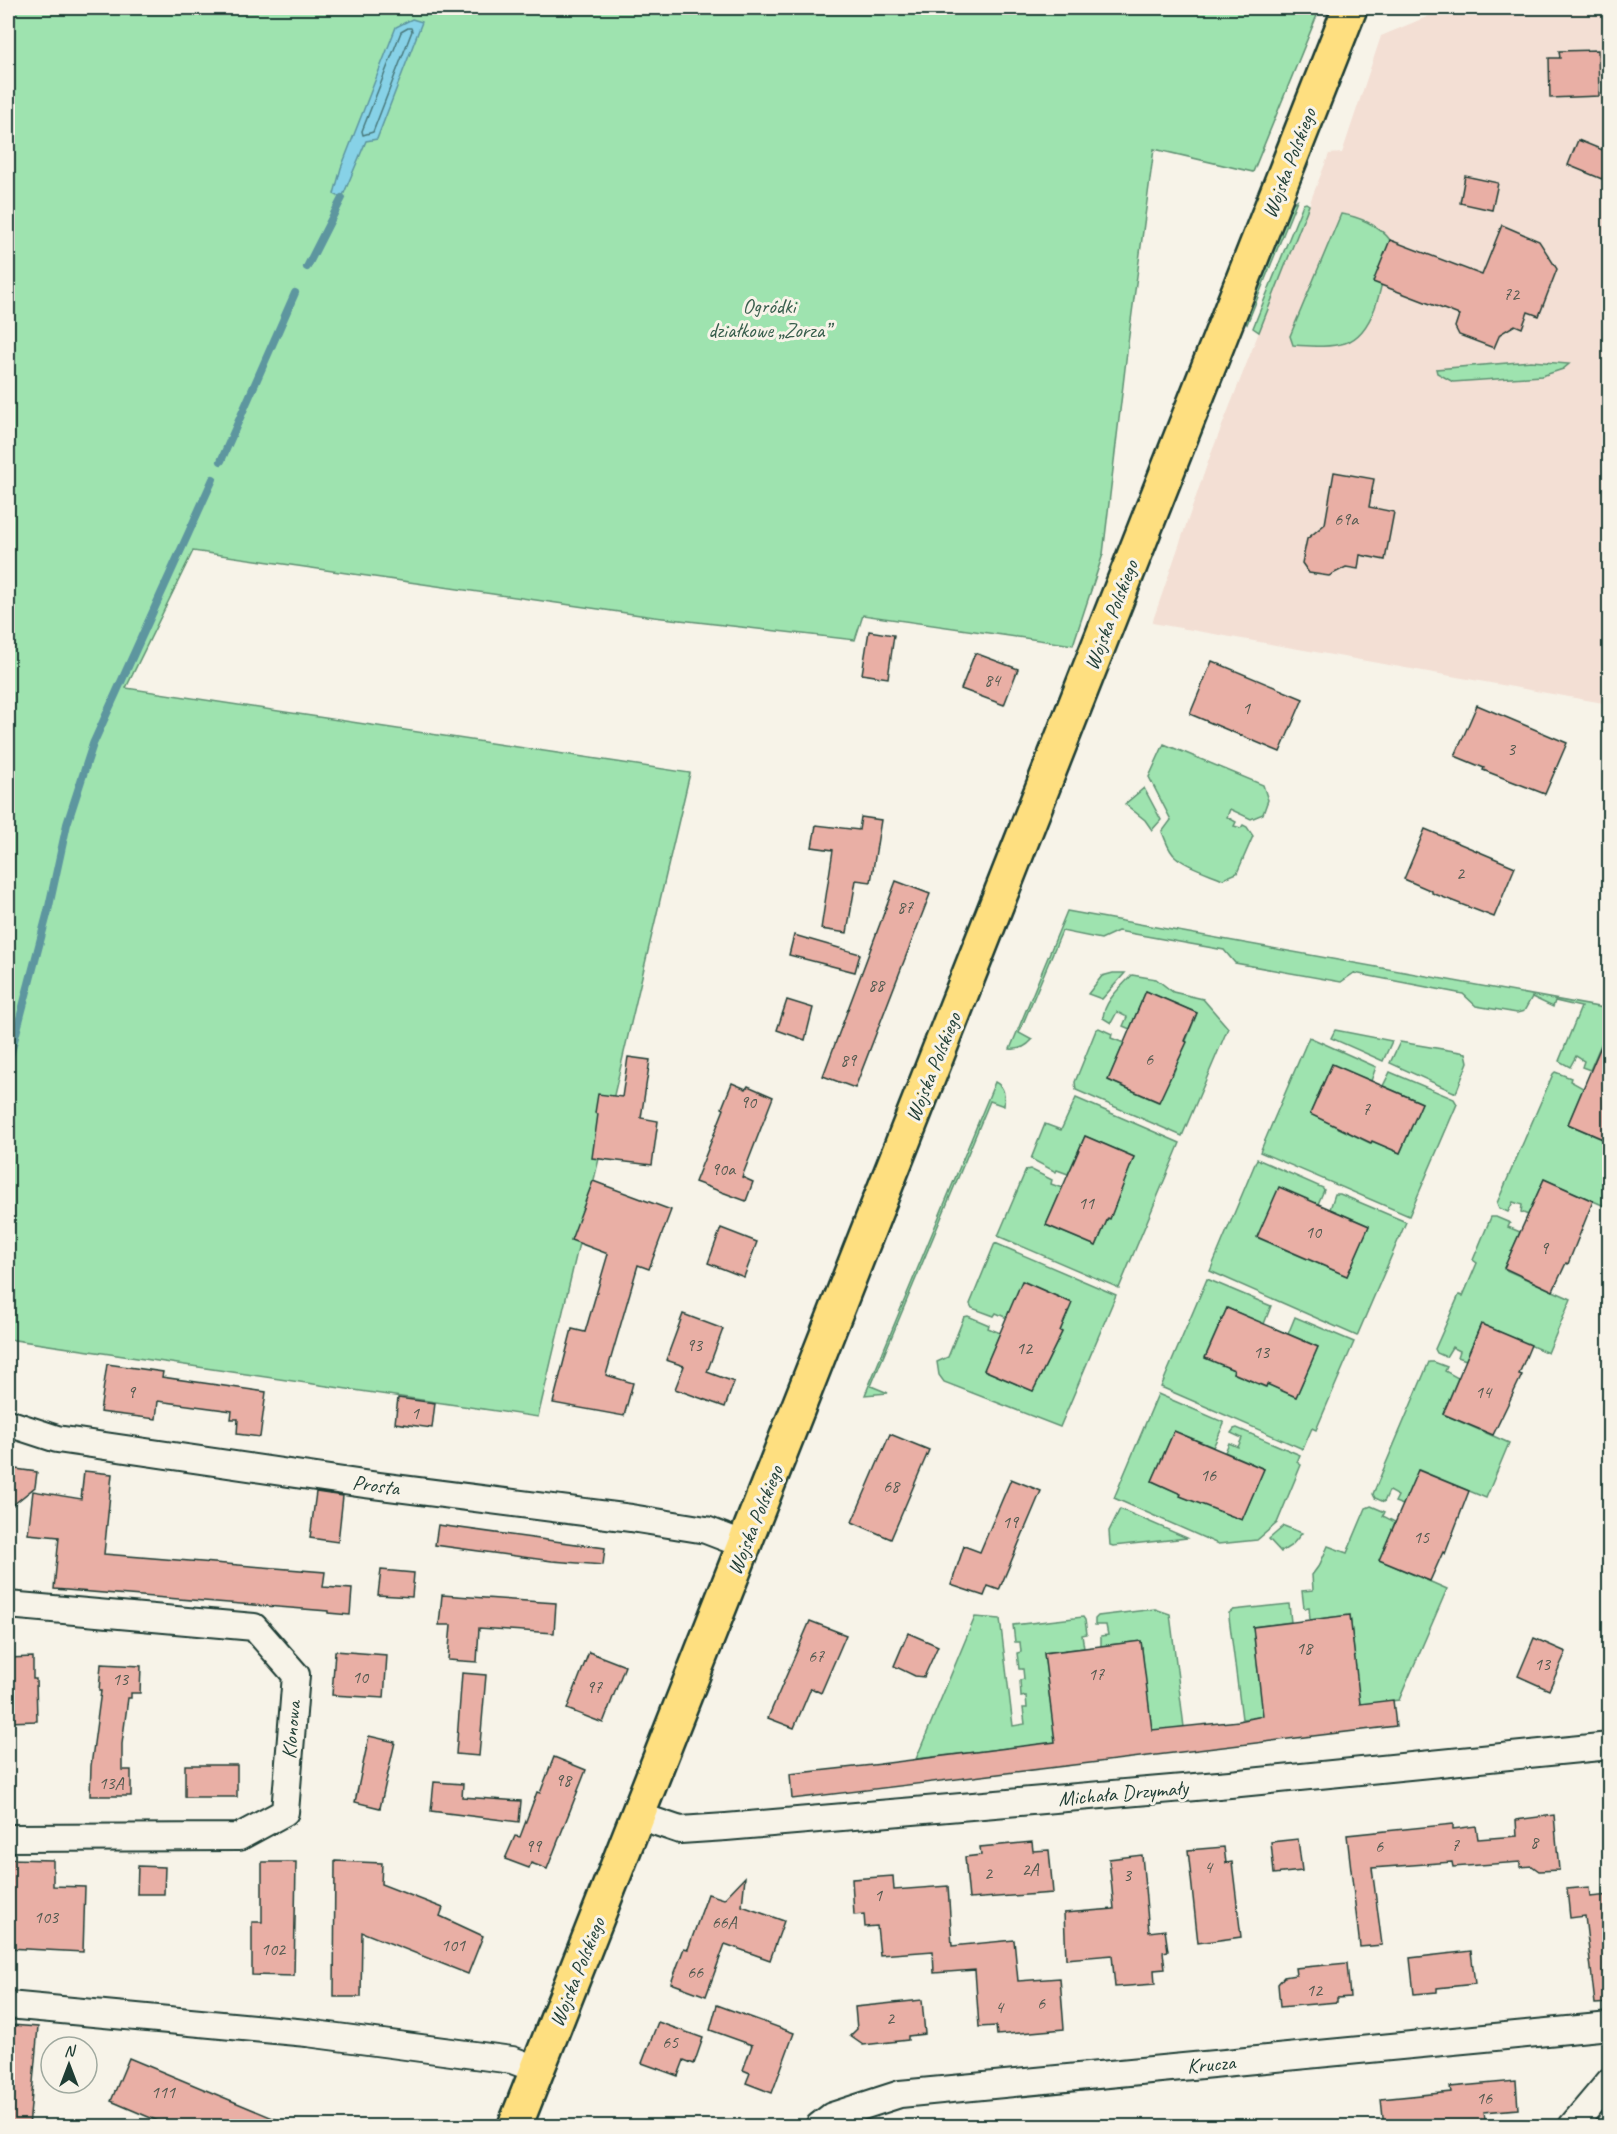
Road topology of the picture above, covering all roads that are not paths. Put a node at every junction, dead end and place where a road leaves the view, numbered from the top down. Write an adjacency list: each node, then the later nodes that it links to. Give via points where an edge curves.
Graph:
1 (1350, 8): 3 (main road, Wojska Polskiego)
2 (8, 1423): 3 (street, Prosta, via 57,1439 706,1530)
3 (745, 1545): 6 (main road, Wojska Polskiego)
4 (8, 1605): 7 (street, Klonowa, via 254,1627 296,1675 285,1812 239,1837)
5 (1610, 1746): 6 (street, Michała Drzymały, via 1230,1784 726,1827 680,1830)
6 (639, 1816): 10 (main road, Wojska Polskiego)
7 (8, 1838)
8 (8, 2005): 10 (street, via 307,2033 512,2060)
9 (1610, 2026): 13 (street, Krucza, via 900,2094 832,2116)
10 (538, 2070): 12 (main road, Wojska Polskiego)
11 (1610, 2081): 14 (street)
12 (515, 2127)
13 (819, 2127)
14 (1572, 2127)

